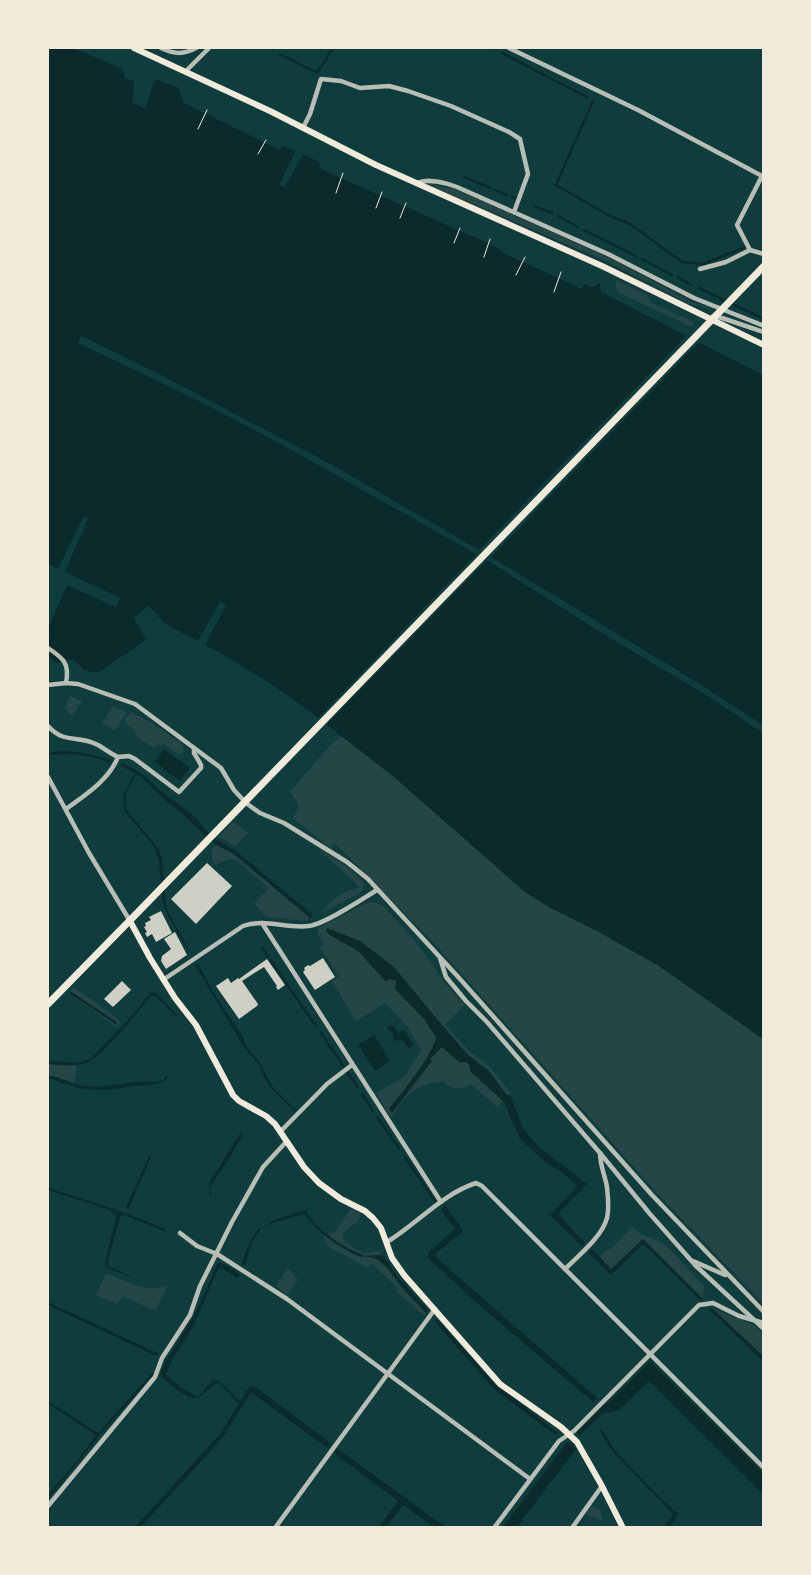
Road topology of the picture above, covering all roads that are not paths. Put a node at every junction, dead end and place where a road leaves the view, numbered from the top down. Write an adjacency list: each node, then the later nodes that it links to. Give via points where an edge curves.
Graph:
1 (134, 48): 6 (main road)
2 (161, 48): 3 (street, via 178,54)
3 (196, 48)
4 (209, 48): 6 (street)
5 (509, 48): 8 (street, via 638,110)
6 (186, 71): 7 (main road)
7 (303, 128): 9 (main road); 10 (street, via 321,79 341,81 360,88 389,86 451,106 520,139 528,174)
8 (763, 176): 11 (street, via 738,225)
9 (416, 184): 10 (street, via 421,181 448,184); 15 (main road, via 585,258)
10 (514, 212): 16 (street, via 608,254 694,298)
11 (750, 250): 12 (street); 14 (street, via 726,262)
12 (764, 254)
13 (764, 266): 30 (main road)
14 (700, 269)
15 (700, 314): 17 (street); 18 (main road)
16 (764, 326)
17 (764, 332)
18 (764, 345)
19 (48, 648): 20 (street, via 65,664)
20 (66, 683): 21 (street); 23 (street, via 78,684 134,704)
21 (48, 685)
22 (48, 726): 24 (street, via 61,738 80,738)
23 (194, 749): 24 (street, via 201,768 179,792 135,759); 29 (street, via 221,768 246,803 347,862)
24 (118, 757): 28 (street, via 102,780)
25 (48, 777): 26 (street)
26 (53, 787): 27 (street); 28 (street)
27 (48, 792)
28 (66, 808): 30 (street)
29 (377, 890): 31 (street, via 310,926); 32 (street)
30 (130, 921): 33 (main road); 34 (main road)
31 (262, 923): 33 (street, via 243,926); 35 (street)
32 (439, 956): 38 (street, via 446,977); 45 (street, via 652,1196)
33 (164, 980): 36 (main road, via 196,1025 233,1094 266,1116)
34 (48, 1004)
35 (352, 1065): 36 (street, via 327,1084); 39 (street)
36 (281, 1131): 37 (main road)
37 (286, 1142): 41 (main road, via 304,1168 327,1191 373,1218); 42 (street, via 263,1167)
38 (600, 1153): 43 (street); 44 (street, via 608,1217 590,1245)
39 (441, 1202): 41 (street, via 405,1232); 44 (street, via 463,1188 476,1183 482,1186)
40 (180, 1233): 42 (street, via 197,1246)
41 (387, 1242): 46 (main road, via 392,1258 404,1275)
42 (217, 1254): 52 (street, via 287,1299); 57 (street, via 200,1286 190,1315 162,1358 151,1383)
43 (692, 1261): 45 (street); 48 (street)
44 (565, 1269): 51 (street)
45 (729, 1277): 47 (street)
46 (435, 1309): 52 (street); 53 (main road, via 500,1384)
47 (764, 1312)
48 (756, 1322): 49 (street); 50 (street); 51 (street, via 712,1303 699,1305)
49 (764, 1323)
50 (764, 1329)
51 (650, 1354): 53 (street); 54 (street)
52 (388, 1374): 55 (street); 58 (street)
53 (569, 1434): 55 (street, via 559,1441); 56 (main road, via 582,1449)
54 (764, 1468)
55 (530, 1480): 59 (street)
56 (602, 1486): 60 (street); 61 (main road)
57 (48, 1506)
58 (275, 1528)
59 (494, 1528)
60 (572, 1528)
61 (623, 1528)

